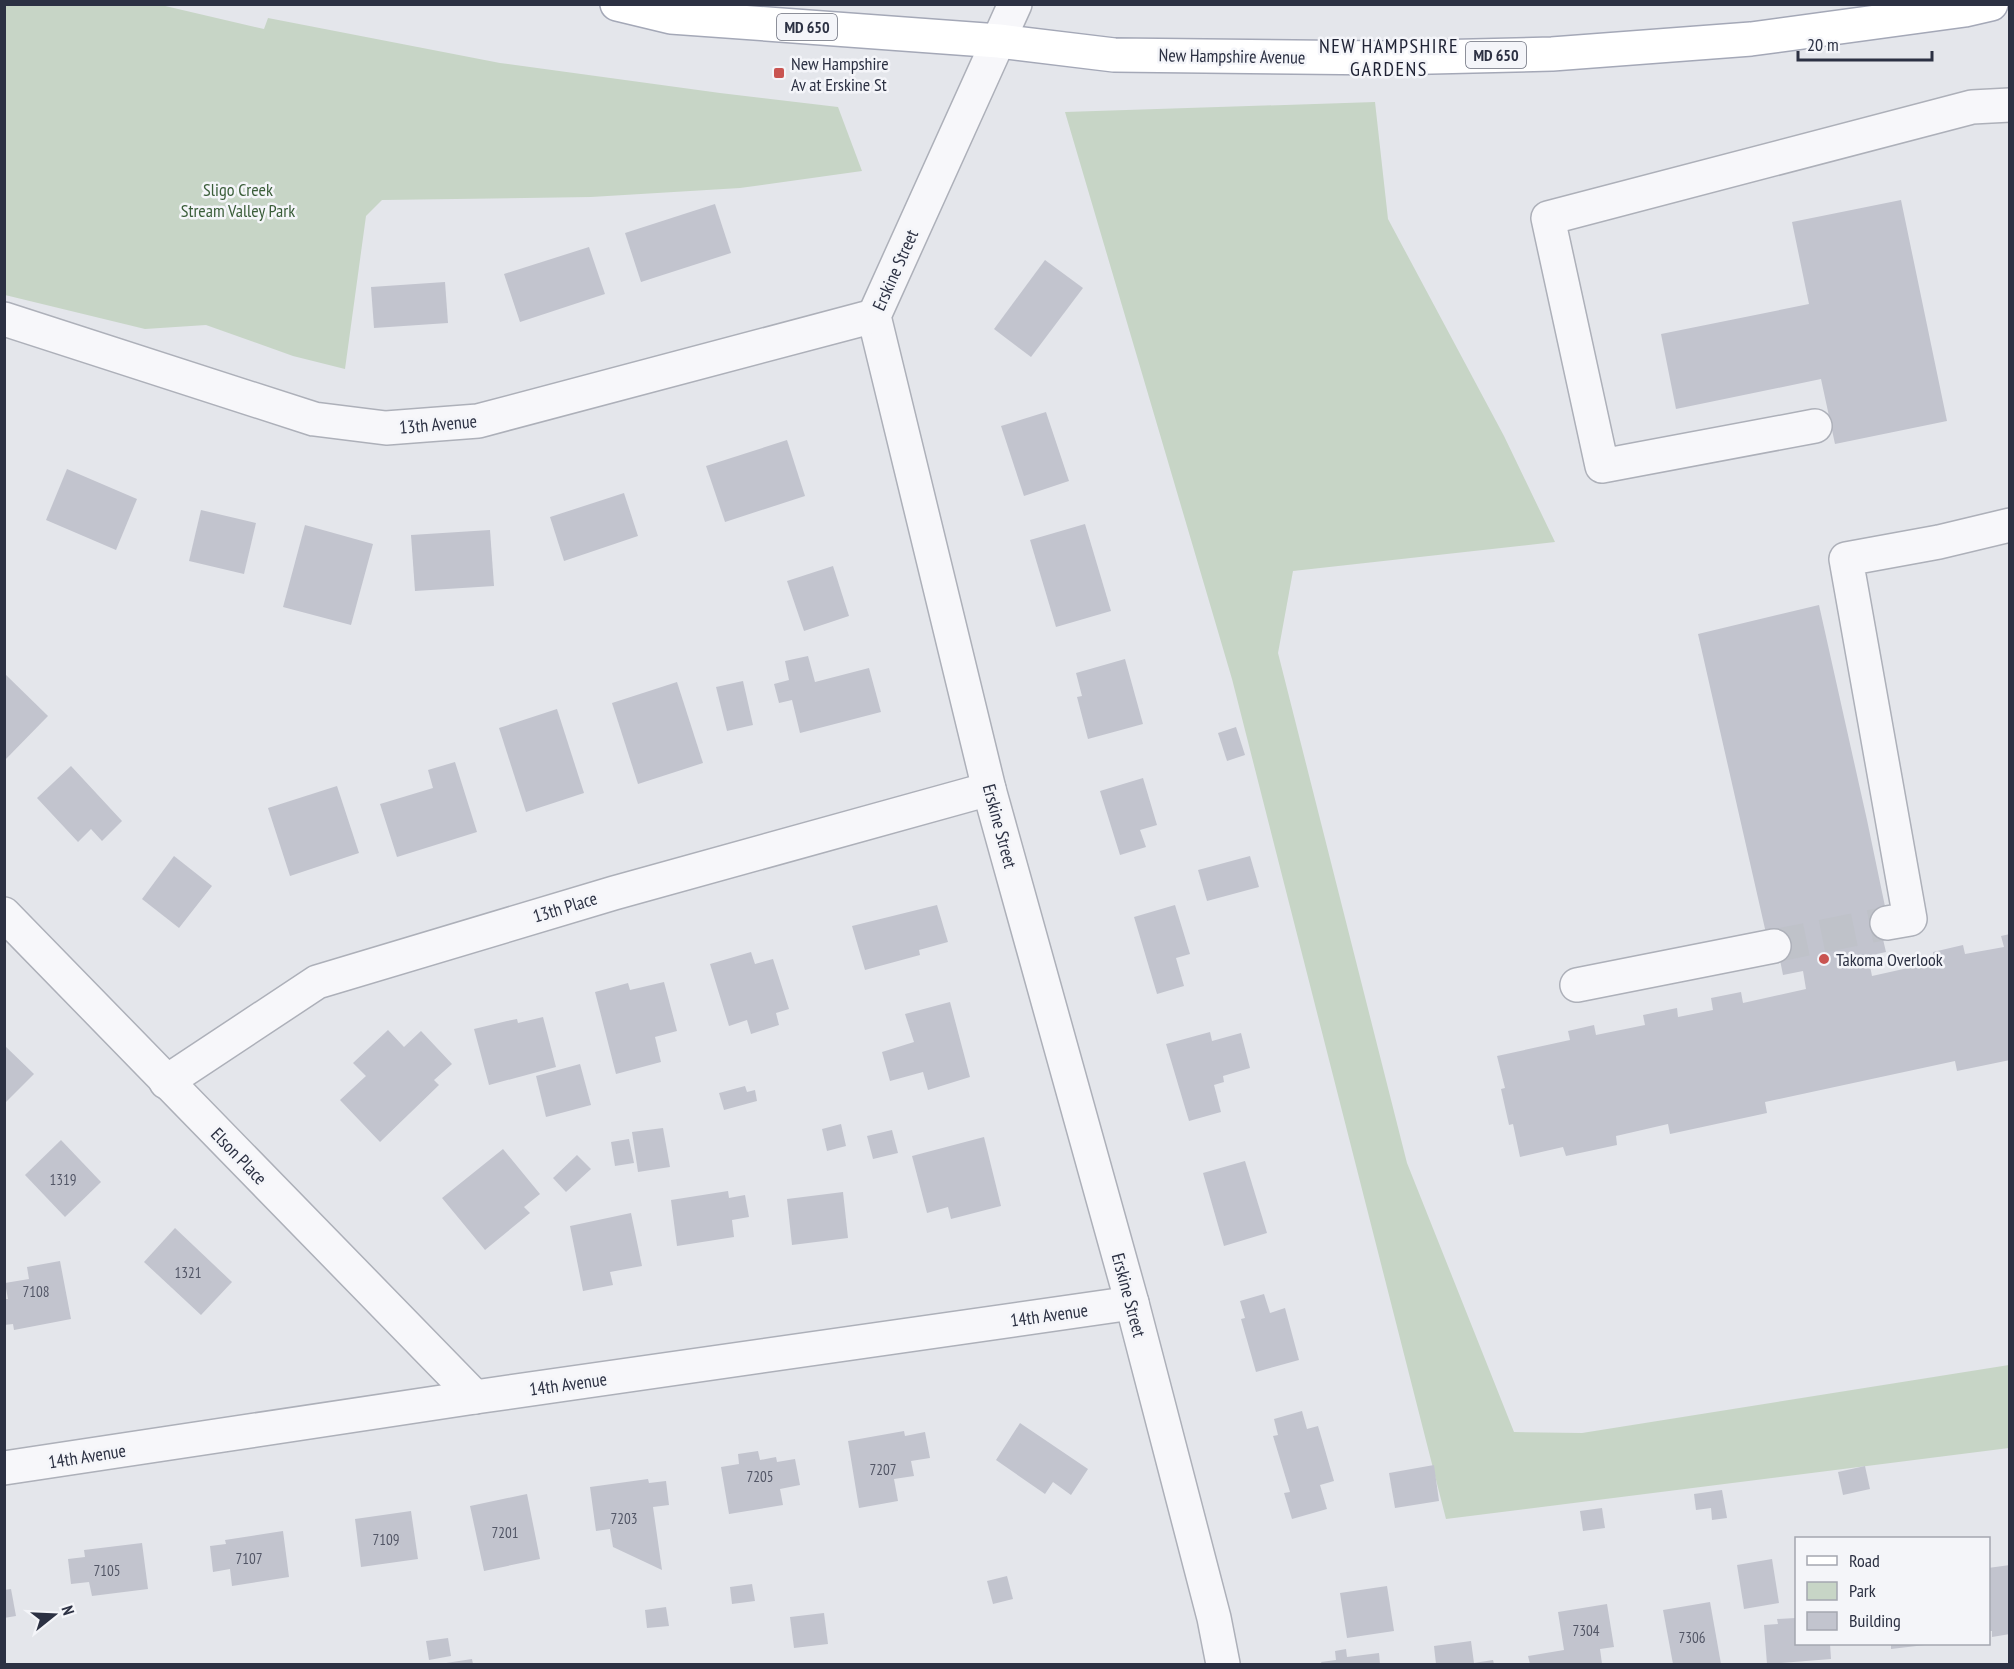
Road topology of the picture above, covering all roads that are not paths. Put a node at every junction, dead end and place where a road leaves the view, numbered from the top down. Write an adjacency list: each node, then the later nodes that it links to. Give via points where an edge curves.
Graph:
1 (616, 4): 4 (main road, New Hampshire Avenue / MD 650, via 671,17)
2 (1016, 4): 4 (street, Erskine Street)
3 (1991, 4): 4 (main road, New Hampshire Avenue / MD 650, via 1751,39 1552,54 1389,58 1114,55)
4 (999, 41): 6 (street, Erskine Street)
5 (2010, 105): 8 (street, via 1972,107 1548,218 1602,466)
6 (874, 316): 7 (street, 13th Avenue, via 478,421 386,428 314,419); 10 (street, Erskine Street)
7 (4, 319)
8 (1815, 426)
9 (2010, 525): 12 (street, via 1845,559 1910,919)
10 (989, 789): 15 (street, 13th Place, via 614,893 317,982); 16 (street, Erskine Street)
11 (4, 914): 15 (street, Elson Place)
12 (1887, 923)
13 (1774, 946): 14 (street)
14 (1577, 985)
15 (166, 1082): 17 (street, Elson Place)
16 (1132, 1304): 17 (street, 14th Avenue); 19 (street, Erskine Street)
17 (475, 1398): 18 (street, 14th Avenue)
18 (4, 1468)
19 (1223, 1665)

